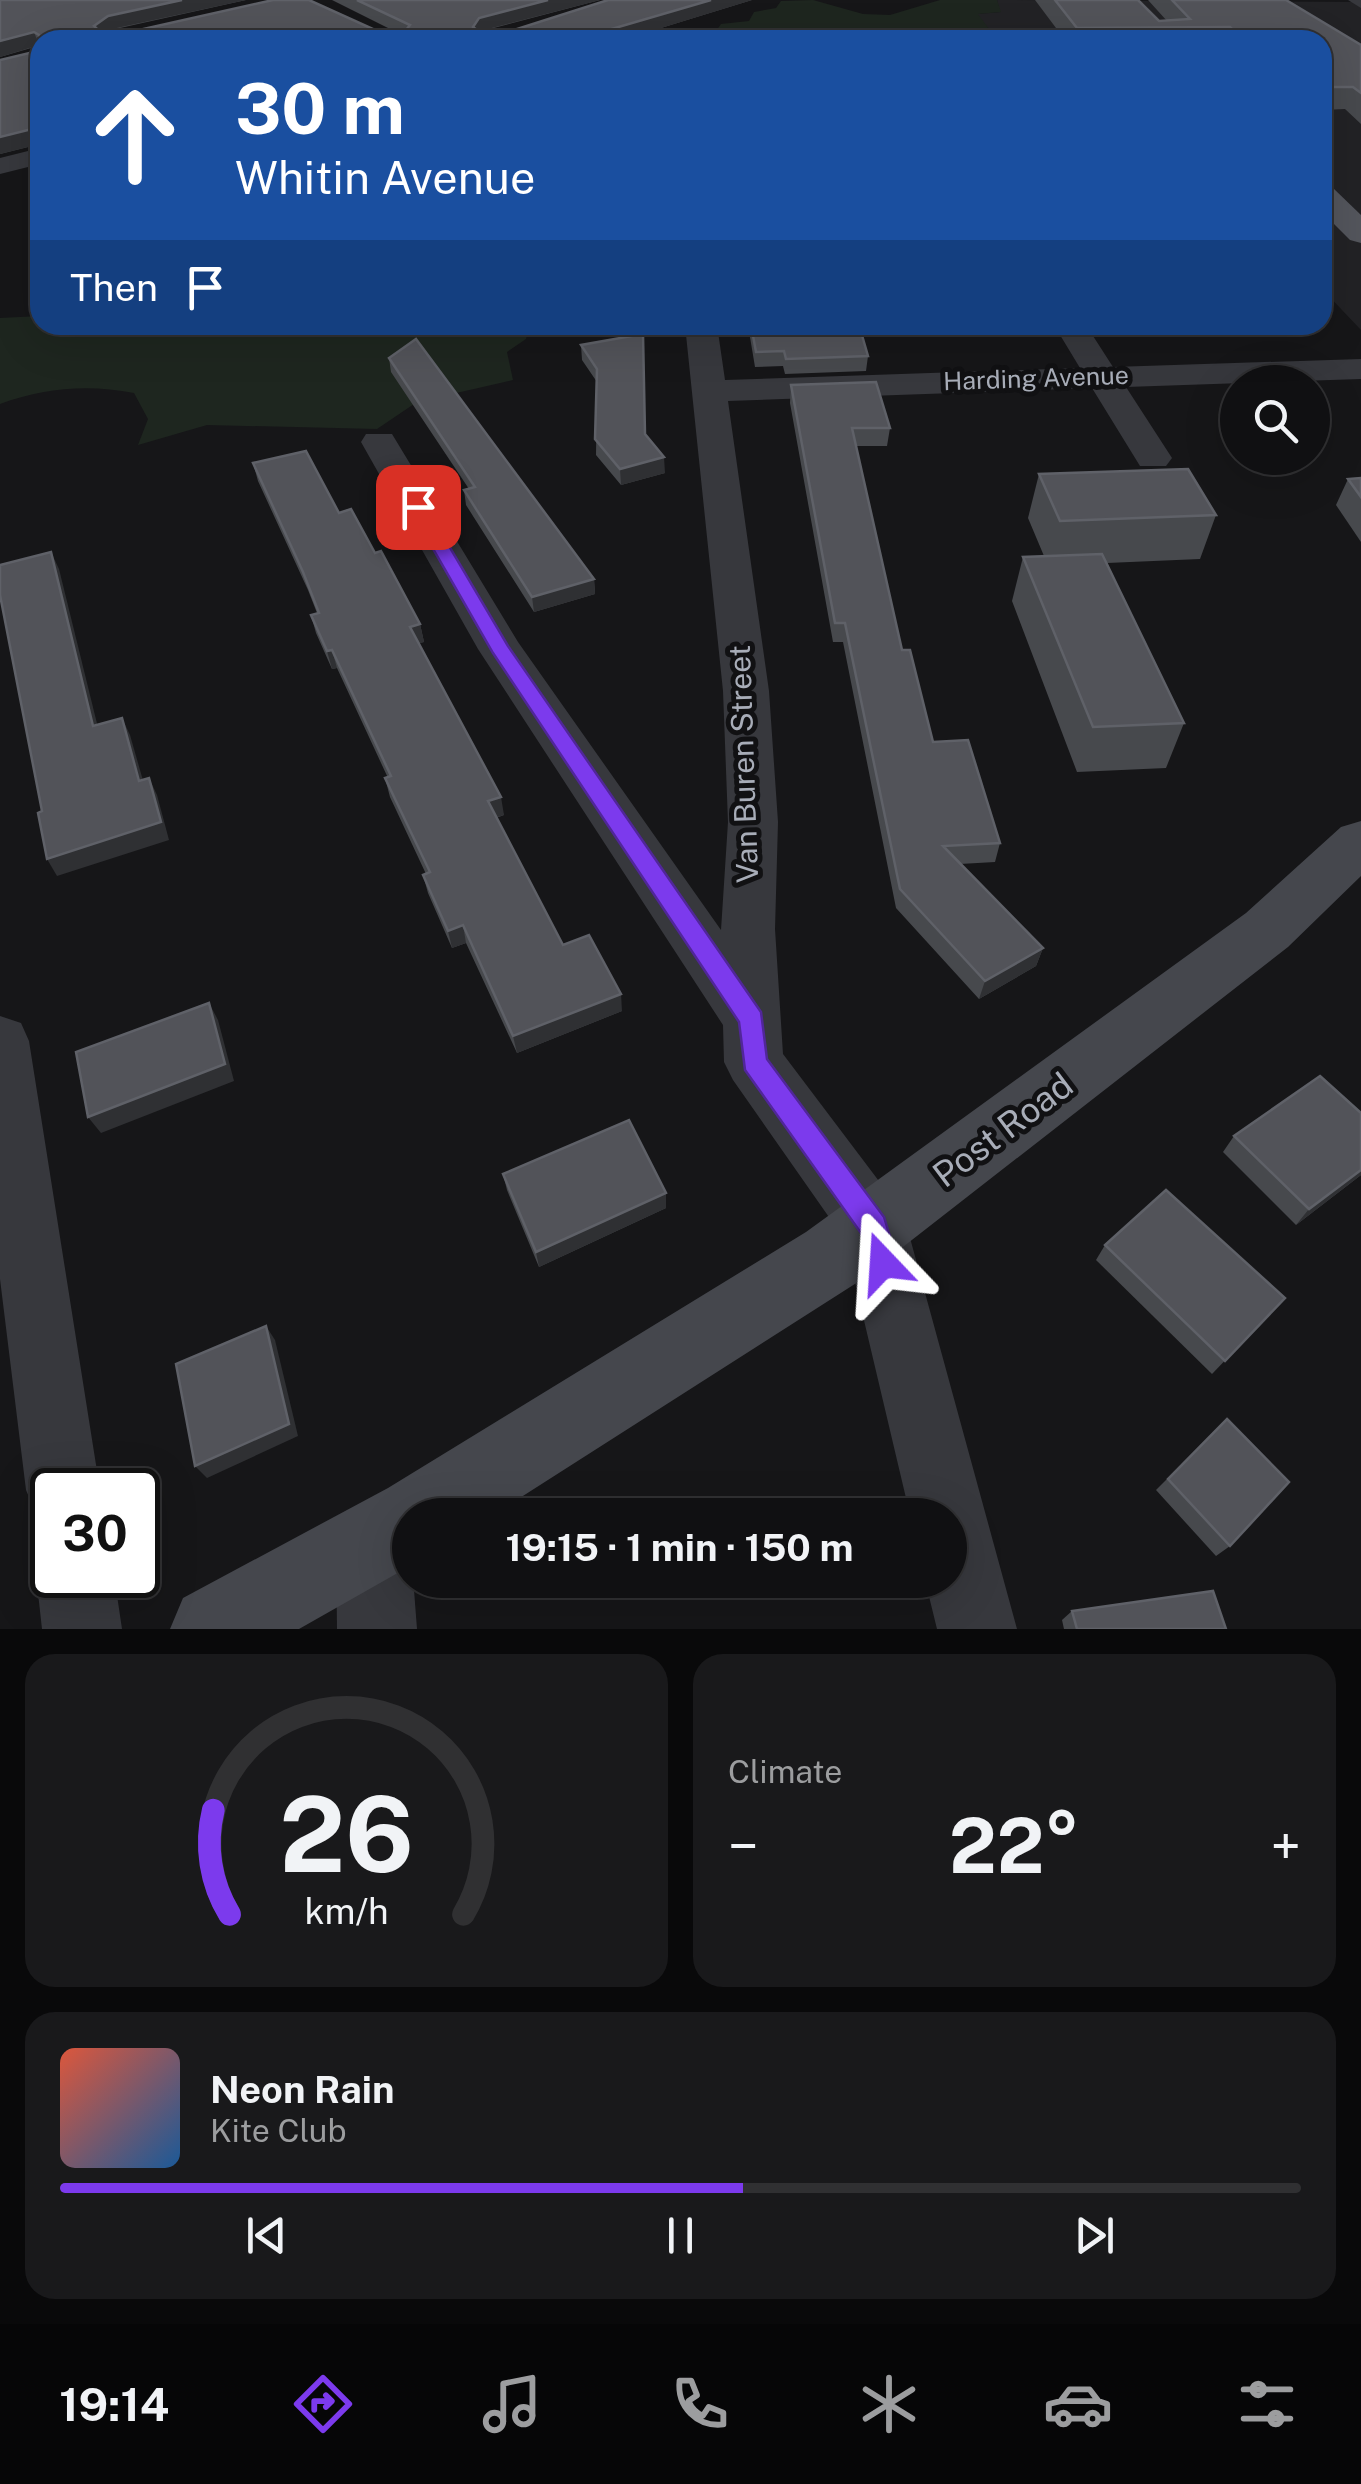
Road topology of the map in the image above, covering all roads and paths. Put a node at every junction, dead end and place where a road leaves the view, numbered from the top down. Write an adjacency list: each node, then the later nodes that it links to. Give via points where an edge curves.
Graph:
1 (30, 158): 2 (street)
2 (0, 166)
3 (1332, 204): 4 (main road)
4 (1361, 233)
5 (702, 335): 9 (street, Van Buren Street)
6 (1077, 335): 8 (street)
7 (1361, 369): 8 (street, Harding Avenue)
8 (1104, 375): 9 (street, Harding Avenue); 11 (street)
9 (710, 391): 13 (street, Van Buren Street, via 746,692)
10 (379, 442): 13 (street, via 500,648)
11 (1153, 458)
12 (1356, 858): 15 (main road, Post Road)
13 (752, 1020): 15 (street, Van Buren Street, via 754,1062)
14 (0, 1042): 16 (street)
15 (874, 1227): 17 (main road, Post Road); 18 (street)
16 (60, 1468)
17 (445, 1498)
18 (944, 1498)
19 (392, 1531): 24 (main road, Post Road)
20 (392, 1563): 25 (street)
21 (967, 1590): 26 (street)
22 (77, 1598): 23 (street)
23 (82, 1629)
24 (214, 1629)
25 (376, 1629)
26 (977, 1629)

